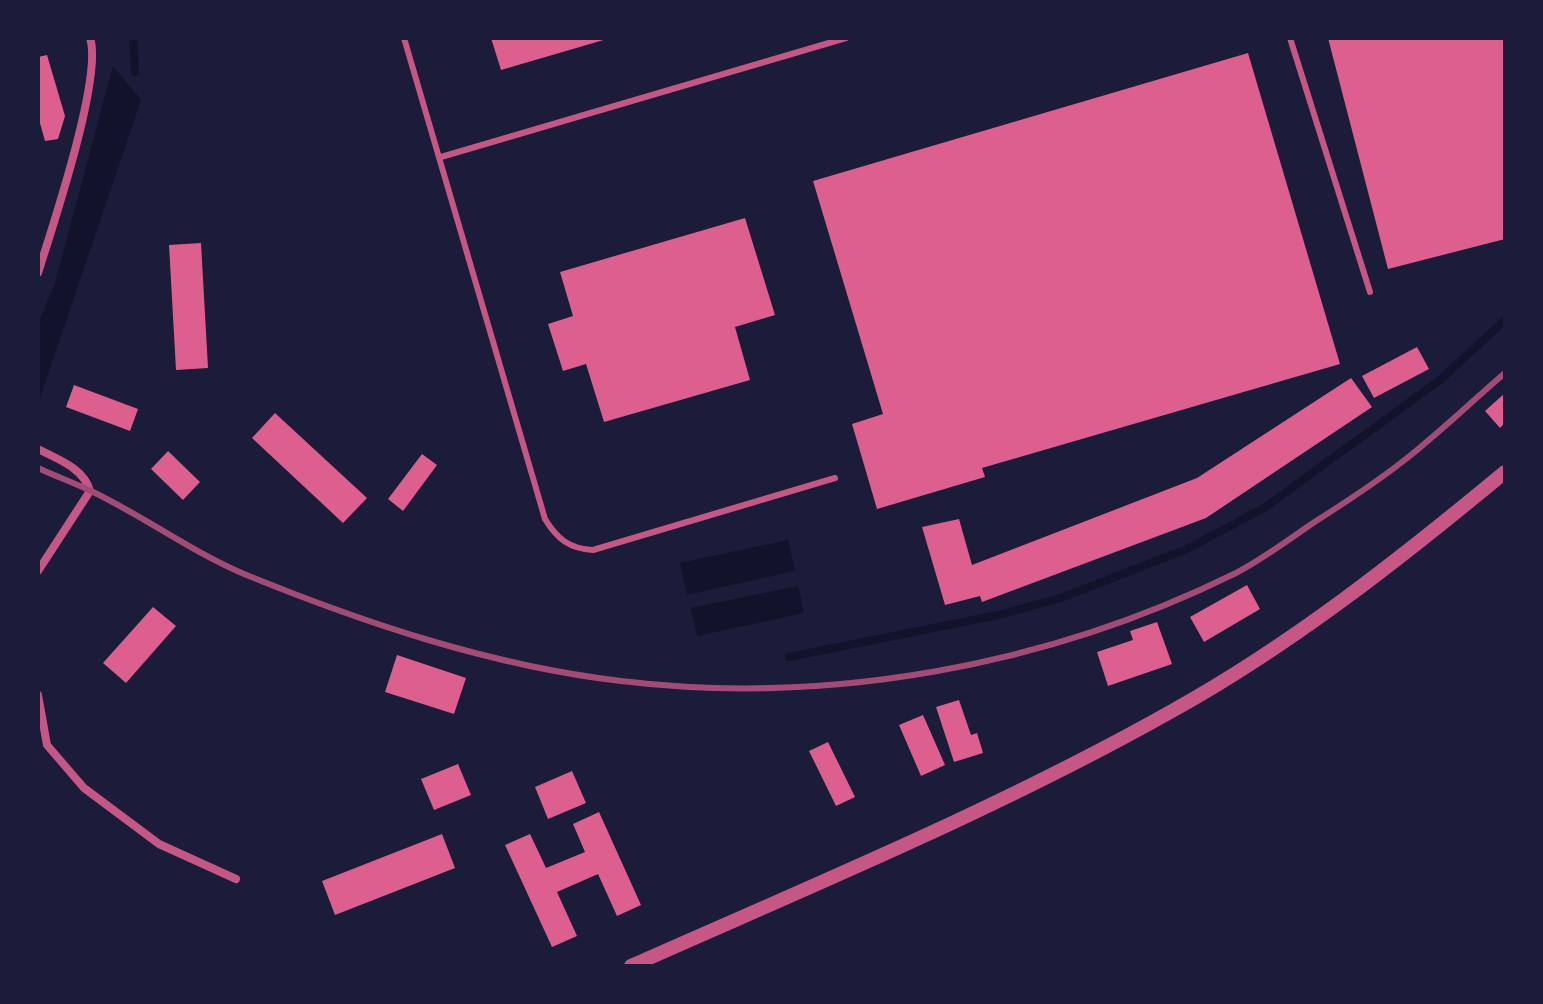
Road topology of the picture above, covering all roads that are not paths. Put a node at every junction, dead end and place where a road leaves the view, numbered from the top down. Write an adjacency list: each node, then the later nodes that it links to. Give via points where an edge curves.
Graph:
1 (90, 38): 6 (street, via 94,51 89,90)
2 (404, 38): 5 (lane)
3 (846, 38): 5 (lane)
4 (1290, 38): 7 (lane)
5 (441, 157): 10 (lane, via 545,519 565,543 593,550)
6 (38, 273)
7 (1370, 292)
8 (38, 449): 11 (street, via 71,466 87,480 90,491)
9 (1505, 472): 14 (street, via 1325,613 1172,711 998,803)
10 (835, 478)
11 (38, 571)
12 (38, 695): 13 (street, via 47,745 84,788 159,844)
13 (236, 879)
14 (631, 966)

